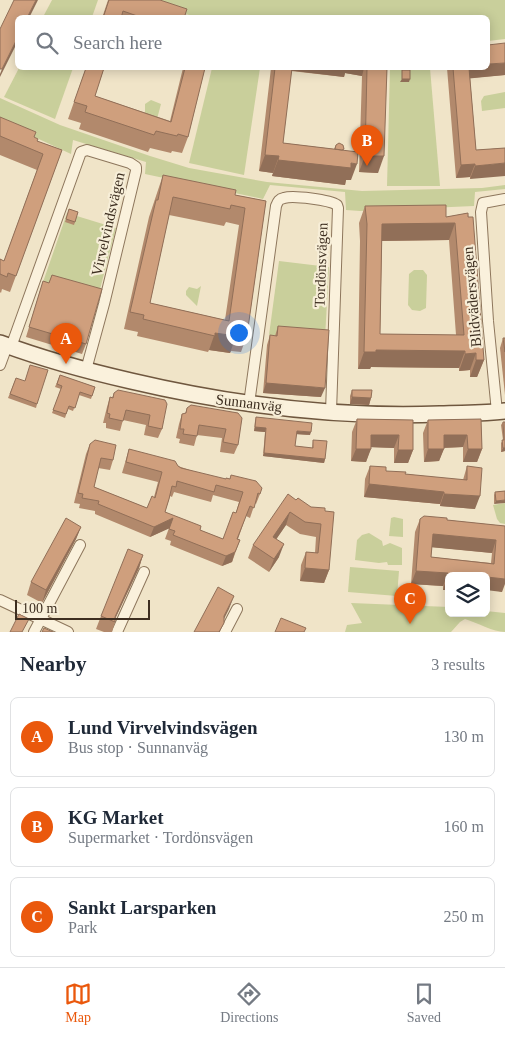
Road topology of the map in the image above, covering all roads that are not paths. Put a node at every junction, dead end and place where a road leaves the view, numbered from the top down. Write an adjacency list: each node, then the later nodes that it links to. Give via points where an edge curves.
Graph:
1 (505, 198): 7 (street, Blidvädersvägen, via 483,203 481,212 488,322)
2 (6, 345): 3 (street); 4 (street, Sunnanväg); 4 (street, Virvelvindsvägen, via 81,152 87,150 130,163 136,171)
3 (0, 365)
4 (86, 370): 5 (street, Sunnanväg, via 187,394)
5 (249, 404): 6 (street, Sunnanväg); 6 (street, Tordönsvägen, via 276,206 282,198 293,197 334,202 338,208)
6 (331, 412): 7 (street, Sunnanväg, via 414,415)
7 (501, 412)
8 (80, 545): 12 (street)
9 (144, 572): 15 (street)
10 (0, 600): 12 (street)
11 (237, 609): 16 (street)
12 (41, 619): 13 (street); 14 (street)
13 (34, 632)
14 (68, 632)
15 (117, 632)
16 (225, 632)

